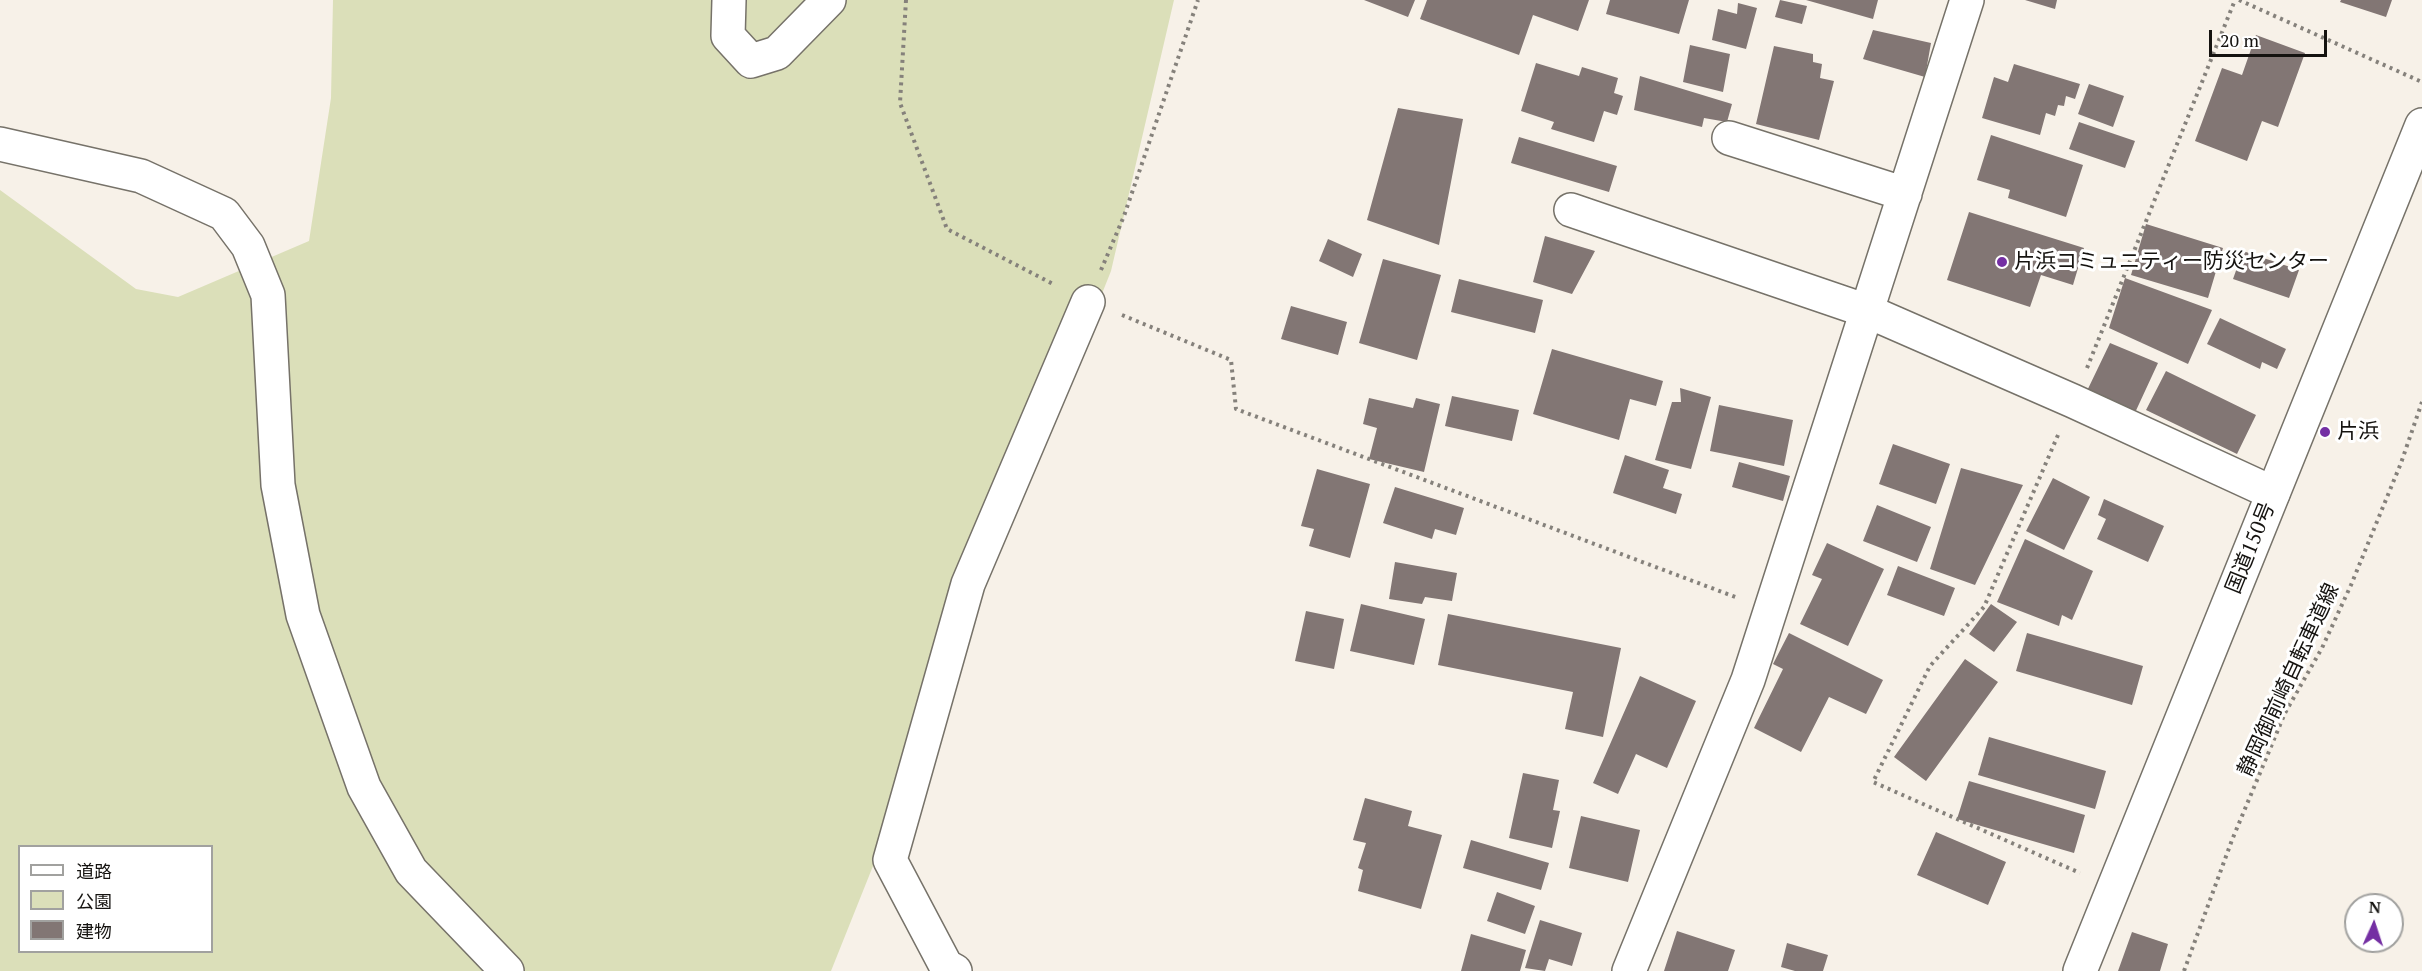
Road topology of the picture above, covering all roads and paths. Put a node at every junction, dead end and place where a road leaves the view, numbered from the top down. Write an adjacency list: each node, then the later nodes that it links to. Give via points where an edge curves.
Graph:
1 (729, 0): 2 (main road, via 728,36 751,60 777,53)
2 (829, 0)
3 (906, 0): 13 (path, via 900,103 947,228)
4 (1198, 0): 13 (path, via 1124,216)
5 (2237, 0): 7 (path); 15 (path)
6 (1959, 3): 11 (main road)
7 (2422, 82)
8 (2422, 126): 17 (main road, 国道150号)
9 (1729, 138): 11 (main road)
10 (0, 144): 20 (main road, via 141,176 224,214 248,246 268,296 278,484 303,615 360,777 411,871)
11 (1905, 194): 14 (main road)
12 (1571, 210): 14 (main road)
13 (1088, 302): 18 (path, via 1232,360 1236,409); 21 (main road, via 969,584 890,860 946,966)
14 (1867, 311): 15 (main road); 18 (main road)
15 (2073, 401): 17 (main road); 19 (path, via 1984,608 1930,666 1873,782)
16 (2422, 402): 24 (path, 静岡御前崎自転車道線, via 2350,585 2276,734)
17 (2273, 493): 19 (main road, 国道150号)
18 (1770, 611): 22 (main road, via 1748,680)
19 (2114, 888): 23 (main road, 国道150号)
20 (507, 971)
21 (955, 971)
22 (1629, 971)
23 (2080, 971)
24 (2184, 971)

